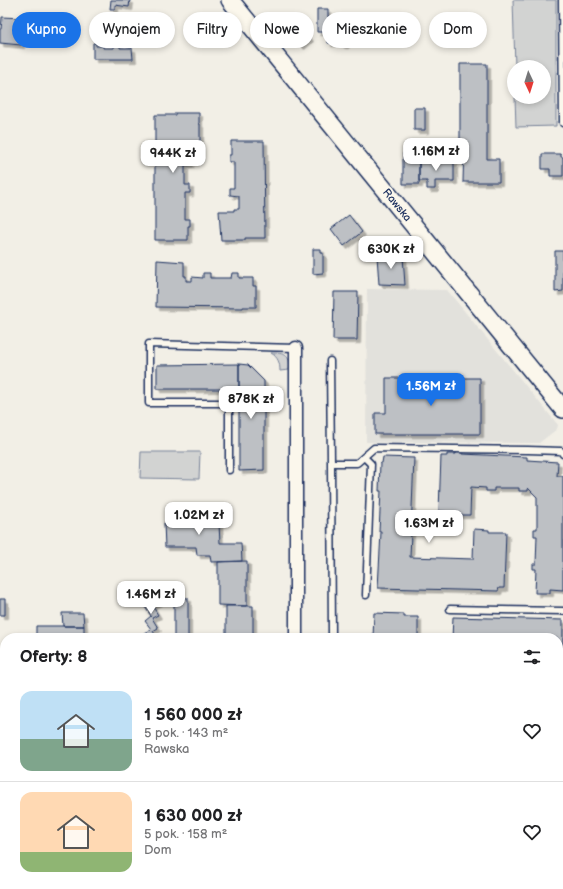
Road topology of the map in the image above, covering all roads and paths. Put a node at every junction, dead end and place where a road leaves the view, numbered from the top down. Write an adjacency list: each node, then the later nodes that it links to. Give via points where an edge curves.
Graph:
1 (230, 0): 6 (street, Rawska)
2 (562, 0): 3 (lane)
3 (563, 123)
4 (296, 348): 10 (lane, via 149,344 149,404 229,403); 14 (street)
5 (330, 360): 9 (lane)
6 (563, 409)
7 (563, 454): 8 (lane, via 561,451 374,448)
8 (364, 457): 9 (lane, via 357,463); 11 (lane, via 371,464)
9 (331, 463): 15 (lane)
10 (229, 470)
11 (366, 595)
12 (450, 609): 13 (lane)
13 (563, 611)
14 (296, 633)
15 (332, 633)

